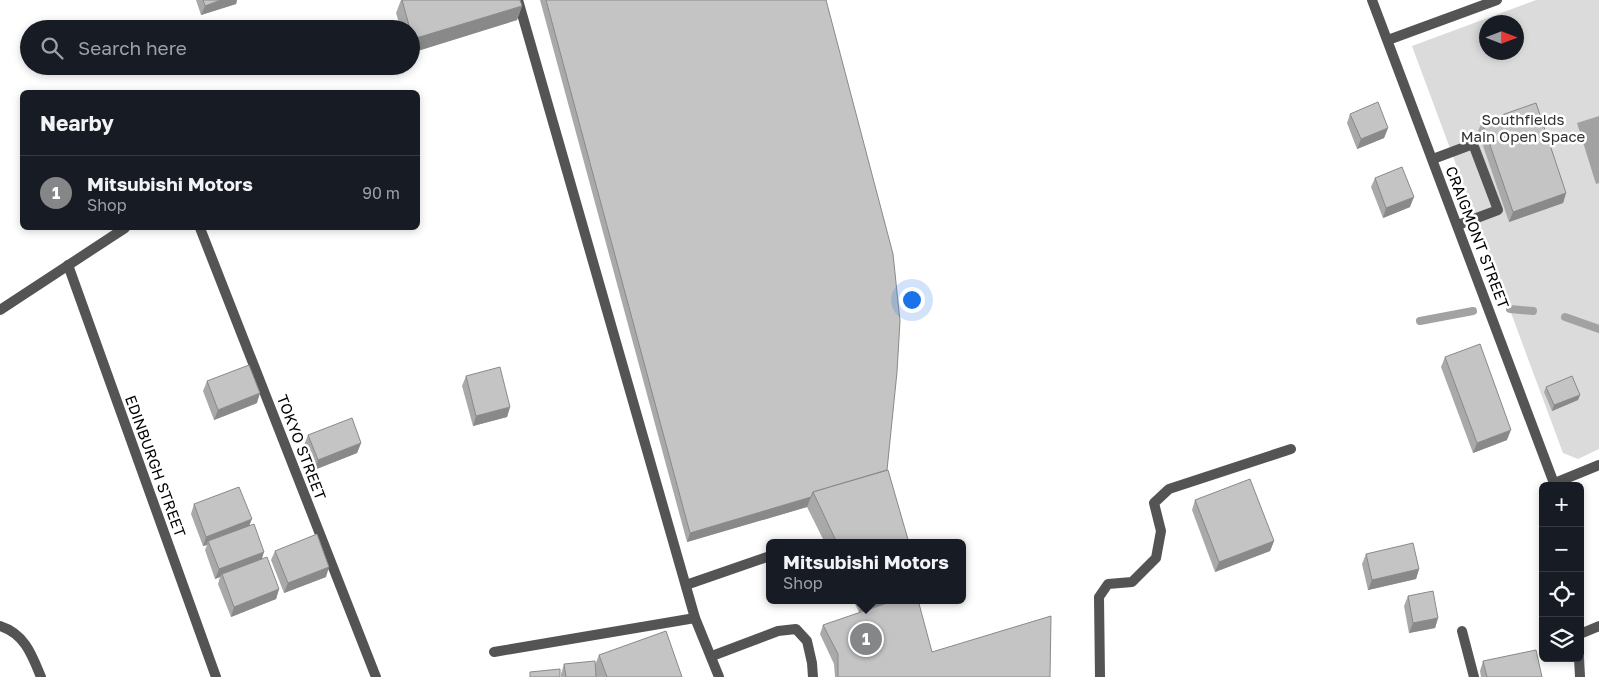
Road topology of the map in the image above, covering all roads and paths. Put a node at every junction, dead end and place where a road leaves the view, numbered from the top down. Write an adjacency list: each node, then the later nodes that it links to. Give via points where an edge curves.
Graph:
1 (518, 0): 16 (street)
2 (1372, 0): 4 (street, CRAIGMONT STREET)
3 (1497, 0): 4 (street)
4 (1388, 40): 5 (street, CRAIGMONT STREET)
5 (1433, 159): 6 (street, CRAIGMONT STREET); 6 (street, via 1474,144 1498,210)
6 (1458, 225): 13 (street, CRAIGMONT STREET)
7 (122, 230): 9 (street)
8 (201, 230): 27 (street, TOKYO STREET)
9 (68, 265): 10 (street); 26 (street, EDINBURGH STREET)
10 (0, 310)
11 (1291, 449): 30 (street, via 1169,488 1154,503 1161,531 1156,558 1132,582 1108,584 1099,597)
12 (1599, 465): 14 (street)
13 (1554, 482)
14 (1562, 482)
15 (766, 557): 16 (street)
16 (686, 585): 17 (street)
17 (695, 618): 22 (street); 23 (street)
18 (0, 626): 25 (street, via 18,635 33,656)
19 (1599, 626): 21 (street)
20 (1462, 631): 31 (street)
21 (1584, 632)
22 (494, 652)
23 (712, 656): 28 (street); 29 (street, via 778,631 796,629 807,641)
24 (1579, 662): 32 (street)
25 (41, 677)
26 (216, 677)
27 (376, 677)
28 (719, 677)
29 (813, 677)
30 (1100, 677)
31 (1474, 677)
32 (1580, 677)

